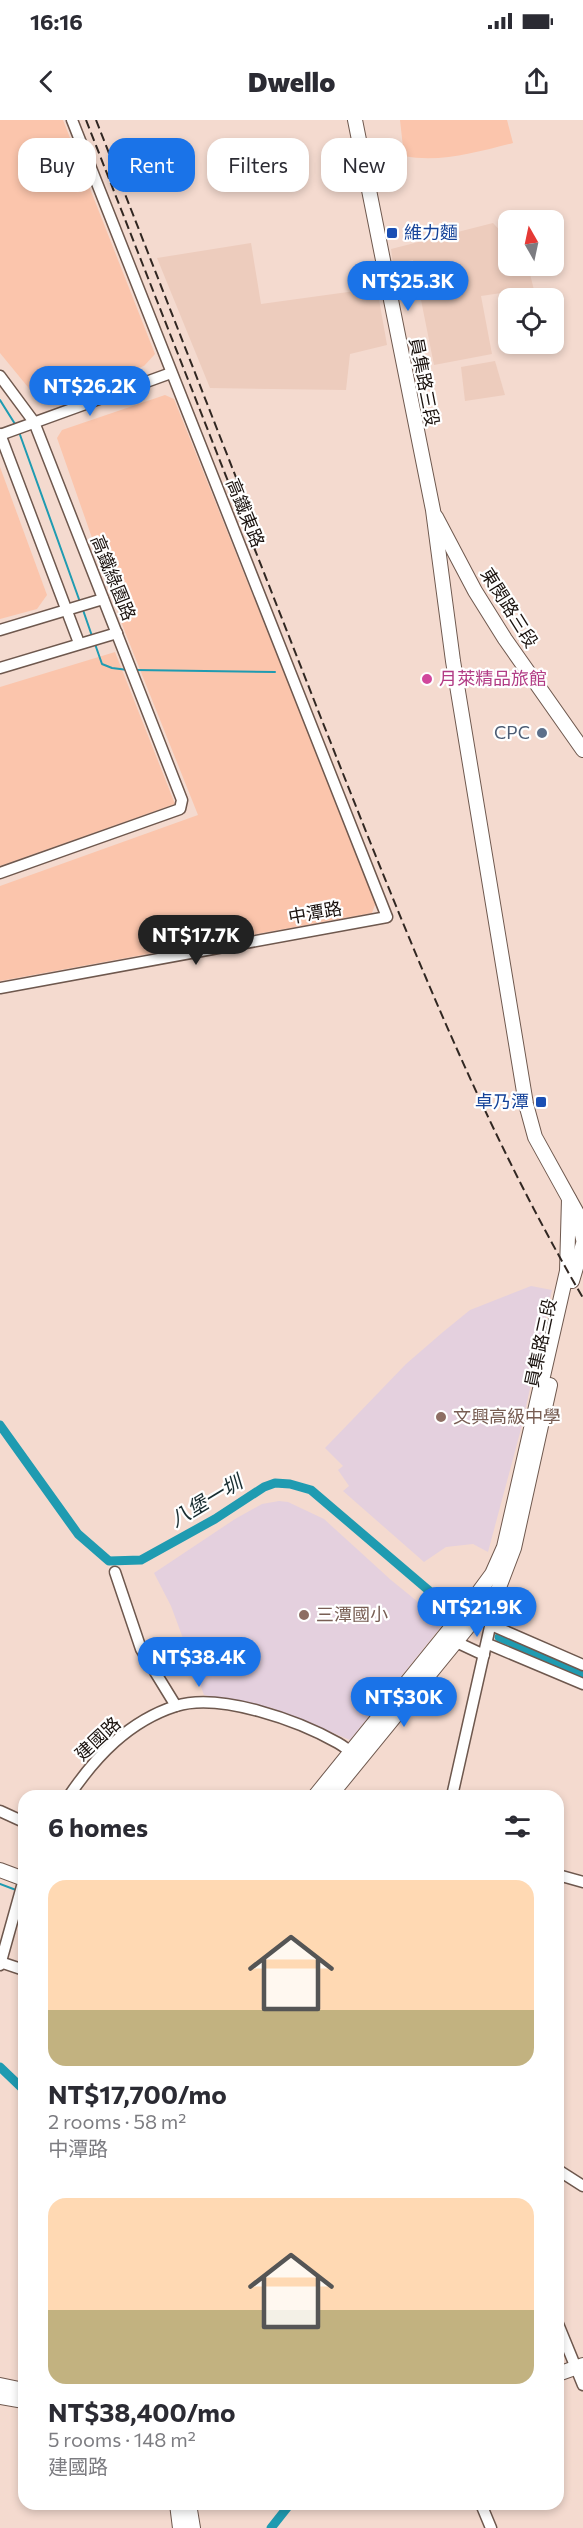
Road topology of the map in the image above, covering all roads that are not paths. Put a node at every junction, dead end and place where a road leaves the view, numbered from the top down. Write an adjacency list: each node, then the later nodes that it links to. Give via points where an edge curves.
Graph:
1 (72, 120): 3 (street, 高鐵東路)
2 (355, 120): 7 (street, 員集路三段)
3 (171, 373): 5 (street); 16 (street, 高鐵東路)
4 (0, 376): 5 (street, 高鐵綠園路)
5 (34, 422): 6 (street); 8 (street, 高鐵綠園路)
6 (0, 434): 9 (street)
7 (433, 510): 14 (street, 東閔路三段, via 505,639); 18 (street, via 453,661 526,1104 535,1137)
8 (103, 600): 9 (street); 11 (street, 高鐵綠園路)
9 (66, 610): 10 (street); 12 (street)
10 (0, 630)
11 (117, 633): 12 (street); 15 (street, 高鐵綠園路, via 182,800 180,809)
12 (79, 643): 13 (street)
13 (0, 668)
14 (583, 750)
15 (0, 873)
16 (387, 917): 17 (street, 中潭路)
17 (0, 988)
18 (569, 1199): 19 (street, via 578,1212); 21 (street, 員集路三段)
19 (583, 1239)
20 (582, 1250): 21 (street); 24 (street, 員集路三段, via 514,1548)
21 (568, 1268): 22 (street, 員集路三段)
22 (504, 1547): 24 (street); 25 (street, 員集路三段)
23 (114, 1572): 32 (street, via 141,1649)
24 (498, 1590): 25 (street); 26 (street)
25 (472, 1611): 27 (street)
26 (490, 1625): 28 (street); 30 (street)
27 (453, 1634): 29 (street); 33 (street)
28 (488, 1644): 29 (street); 31 (street)
29 (484, 1655): 37 (street)
30 (583, 1665)
31 (583, 1684)
32 (176, 1706): 33 (street, 建國路, via 198,1702 263,1713 338,1743); 34 (street, 建國路, via 120,1737)
33 (355, 1754): 35 (street); 36 (street)
34 (73, 1790)
35 (321, 1790)
36 (334, 1790)
37 (453, 1790)
38 (0, 1811): 39 (street)
39 (18, 1819)
40 (0, 1870): 41 (street)
41 (18, 1877)
42 (564, 1877): 43 (street)
43 (583, 1882)
44 (18, 1900): 45 (street)
45 (0, 1963): 46 (street)
46 (18, 1968)
47 (564, 2174): 48 (street)
48 (583, 2186)
49 (564, 2335): 50 (street)
50 (580, 2366): 51 (street); 53 (street)
51 (564, 2372)
52 (0, 2385): 54 (street)
53 (583, 2385)
54 (18, 2389)
55 (0, 2397): 56 (street)
56 (18, 2400)
57 (178, 2510): 60 (street)
58 (190, 2510): 61 (street)
59 (484, 2510): 62 (street)
60 (180, 2528)
61 (193, 2528)
62 (491, 2528)

